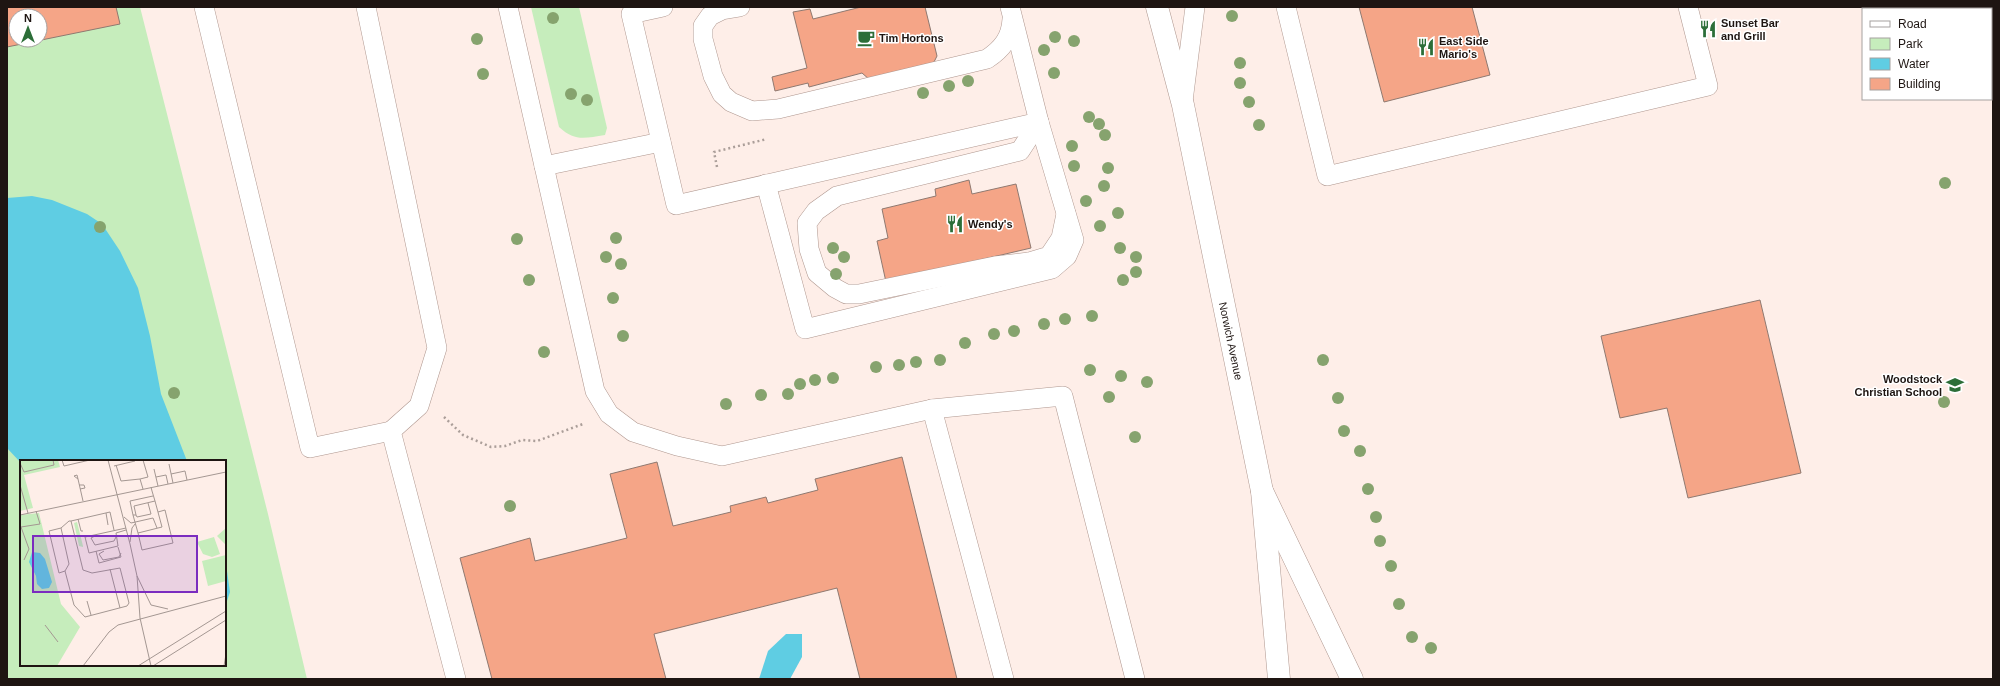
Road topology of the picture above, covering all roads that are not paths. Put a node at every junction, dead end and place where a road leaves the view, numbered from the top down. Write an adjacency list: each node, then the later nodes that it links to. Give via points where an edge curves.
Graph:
1 (204, 7): 18 (lane, via 310,448)
2 (366, 7): 18 (lane, via 437,348 419,406)
3 (508, 7): 14 (lane)
4 (663, 7): 13 (lane, via 631,14)
5 (740, 7): 10 (lane, via 722,10 710,16 703,26 703,39 713,76 722,94 731,102 752,111 778,109 987,59 1005,43 1011,30)
6 (1157, 7): 11 (main road, Norwich Avenue)
7 (1195, 7): 11 (lane)
8 (1286, 7): 9 (lane, via 1327,176 1708,86)
9 (1688, 7)
10 (1011, 12): 12 (lane)
11 (1183, 105): 19 (main road, Norwich Avenue)
12 (1039, 122): 15 (lane); 16 (lane); 16 (lane, via 1020,151 837,196 816,211 807,223 809,250 817,273 846,294 859,294 1049,256 1061,238)
13 (661, 142): 14 (lane); 15 (lane, via 676,205)
14 (544, 166): 17 (lane, via 595,391 609,414 633,432 677,446 722,456)
15 (766, 184): 16 (lane, via 805,329 1052,268 1067,256 1074,240)
16 (1066, 214)
17 (932, 409): 21 (lane); 22 (lane, via 1063,396)
18 (391, 431): 20 (lane)
19 (1262, 491): 23 (main road, Norwich Avenue); 24 (main road)
20 (456, 679)
21 (1004, 679)
22 (1135, 679)
23 (1279, 679)
24 (1352, 679)

